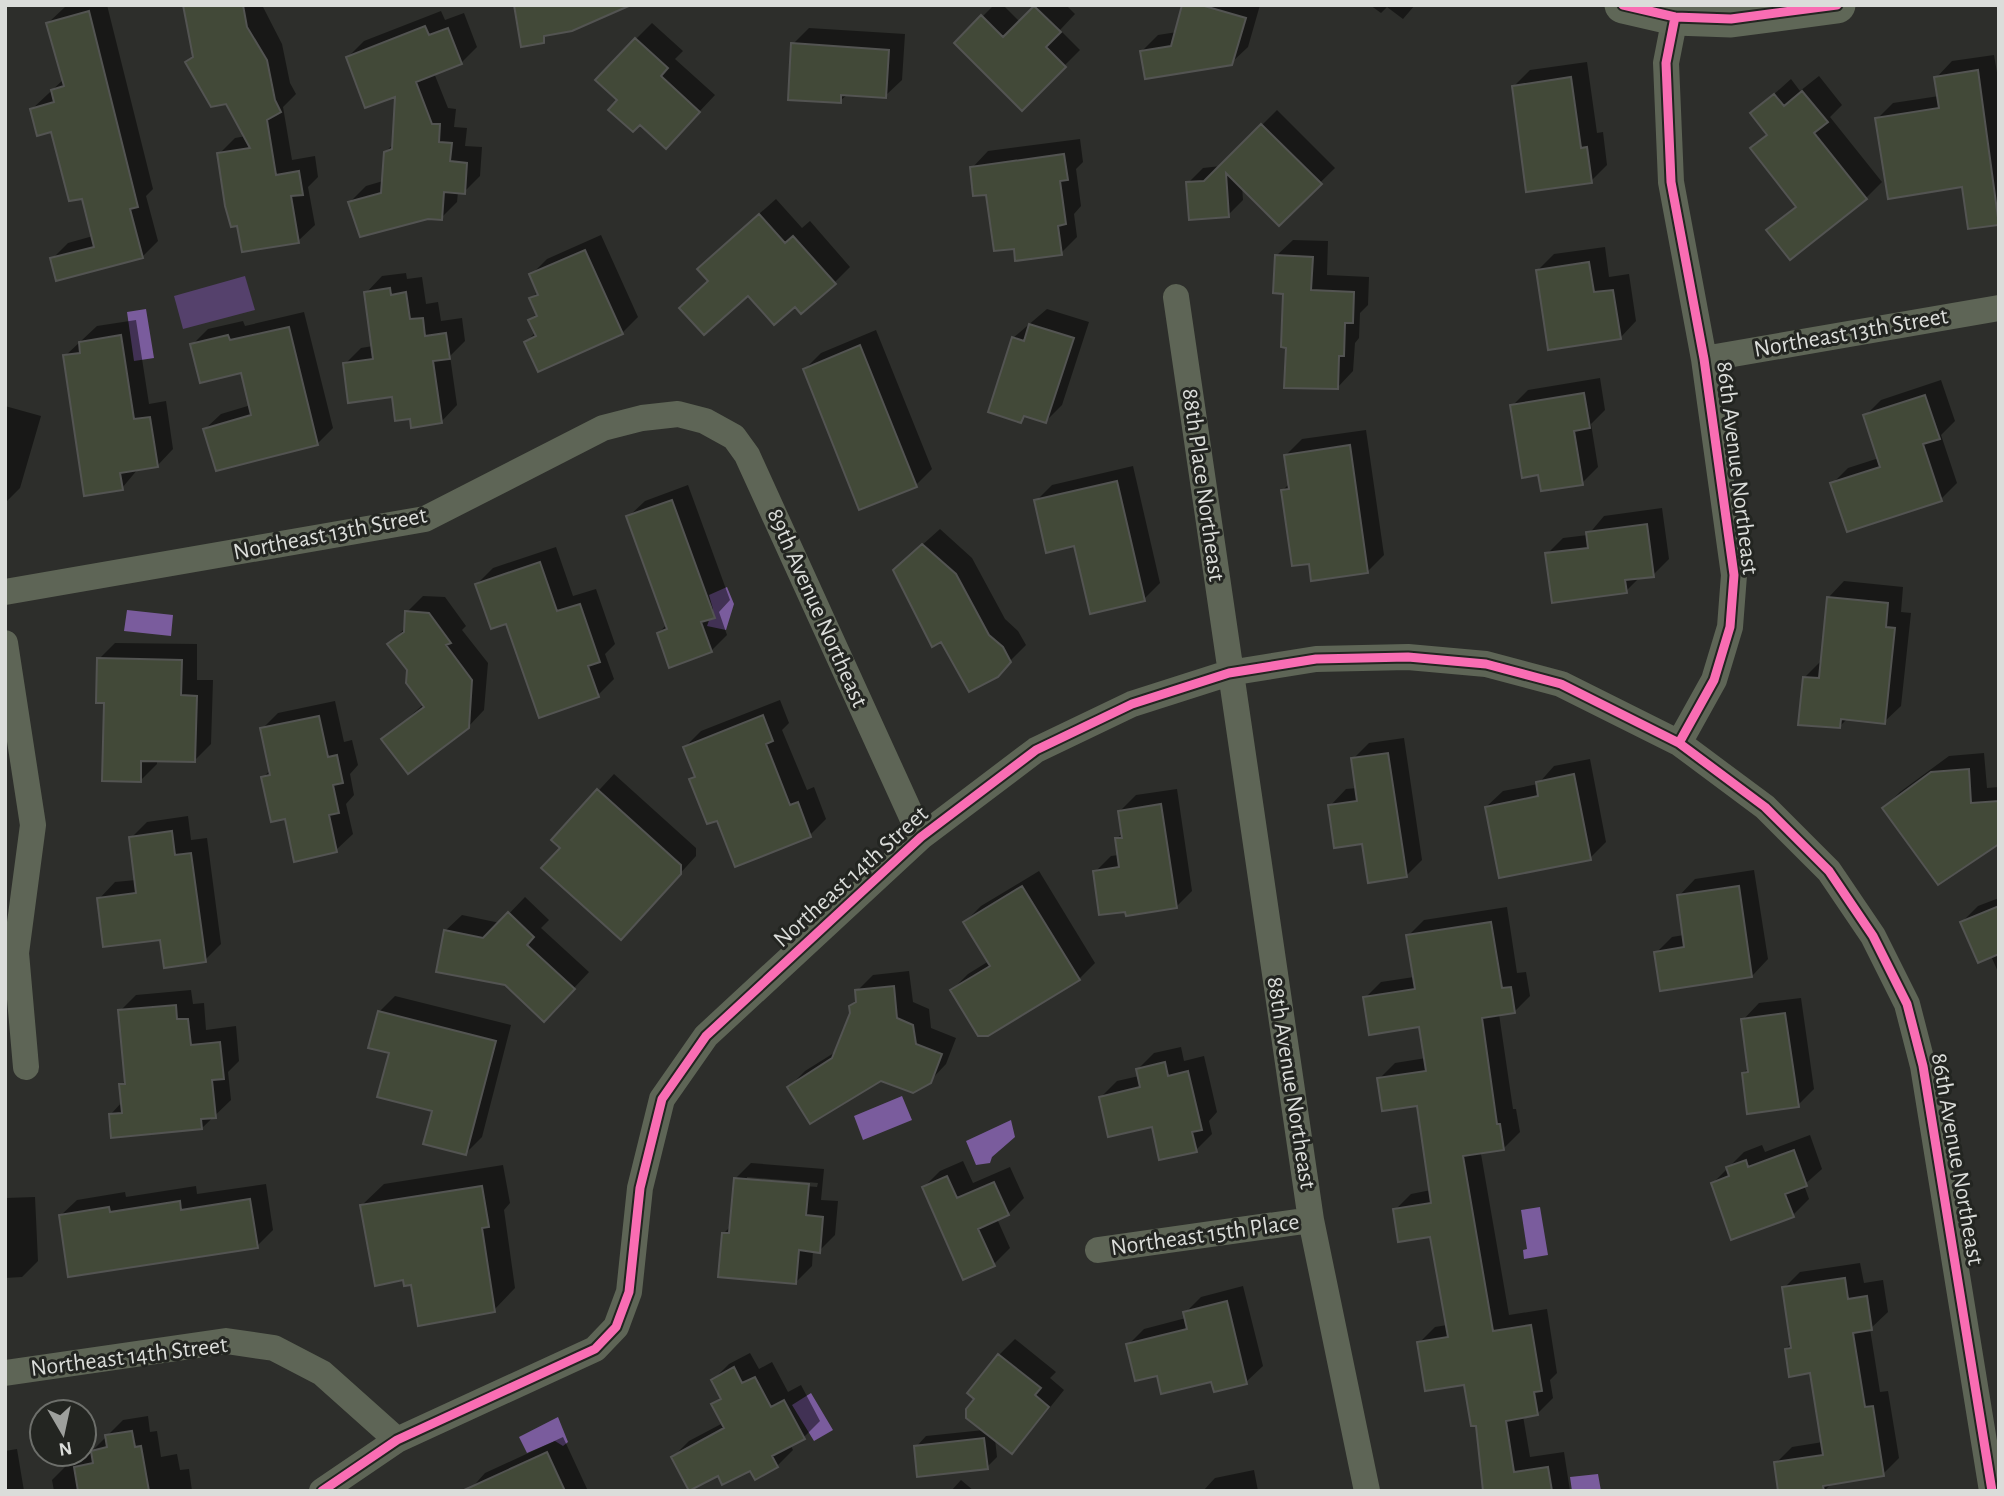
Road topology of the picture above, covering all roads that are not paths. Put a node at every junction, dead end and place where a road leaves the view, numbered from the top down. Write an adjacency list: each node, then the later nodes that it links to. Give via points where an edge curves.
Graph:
1 (1623, 5): 3 (main road)
2 (1837, 5): 3 (main road, via 1731,19)
3 (1675, 17): 6 (street, 86th Avenue Northeast, via 1666,63 1671,182)
4 (1176, 297): 10 (street, 88th Place Northeast)
5 (1999, 308): 6 (street, Northeast 13th Street)
6 (1703, 359): 11 (street, 86th Avenue Northeast, via 1734,575 1730,627 1714,680)
7 (678, 414): 8 (street, Northeast 13th Street, via 603,428 425,519); 12 (street, 89th Avenue Northeast, via 705,421 734,437 747,455)
8 (5, 593)
9 (5, 643): 13 (street, via 33,825 16,953)
10 (1229, 673): 11 (street, Northeast 14th Street, via 1316,659 1408,657 1486,664 1561,684); 12 (street, Northeast 14th Street, via 1132,704 1036,750); 14 (street, 88th Avenue Northeast)
11 (1679, 743): 20 (street, 86th Avenue Northeast, via 1765,807 1829,871 1873,936 1907,1004 1923,1066)
12 (921, 837): 17 (street, Northeast 14th Street, via 706,1036 662,1099 640,1188 629,1292 616,1327 595,1349)
13 (26, 1066)
14 (1311, 1220): 15 (street, Northeast 15th Place); 19 (street, 88th Avenue Northeast)
15 (1098, 1250)
16 (5, 1373): 17 (street, Northeast 14th Street, via 226,1341 274,1348 322,1373)
17 (397, 1440): 18 (street)
18 (322, 1491)
19 (1367, 1491)
20 (1992, 1491)

